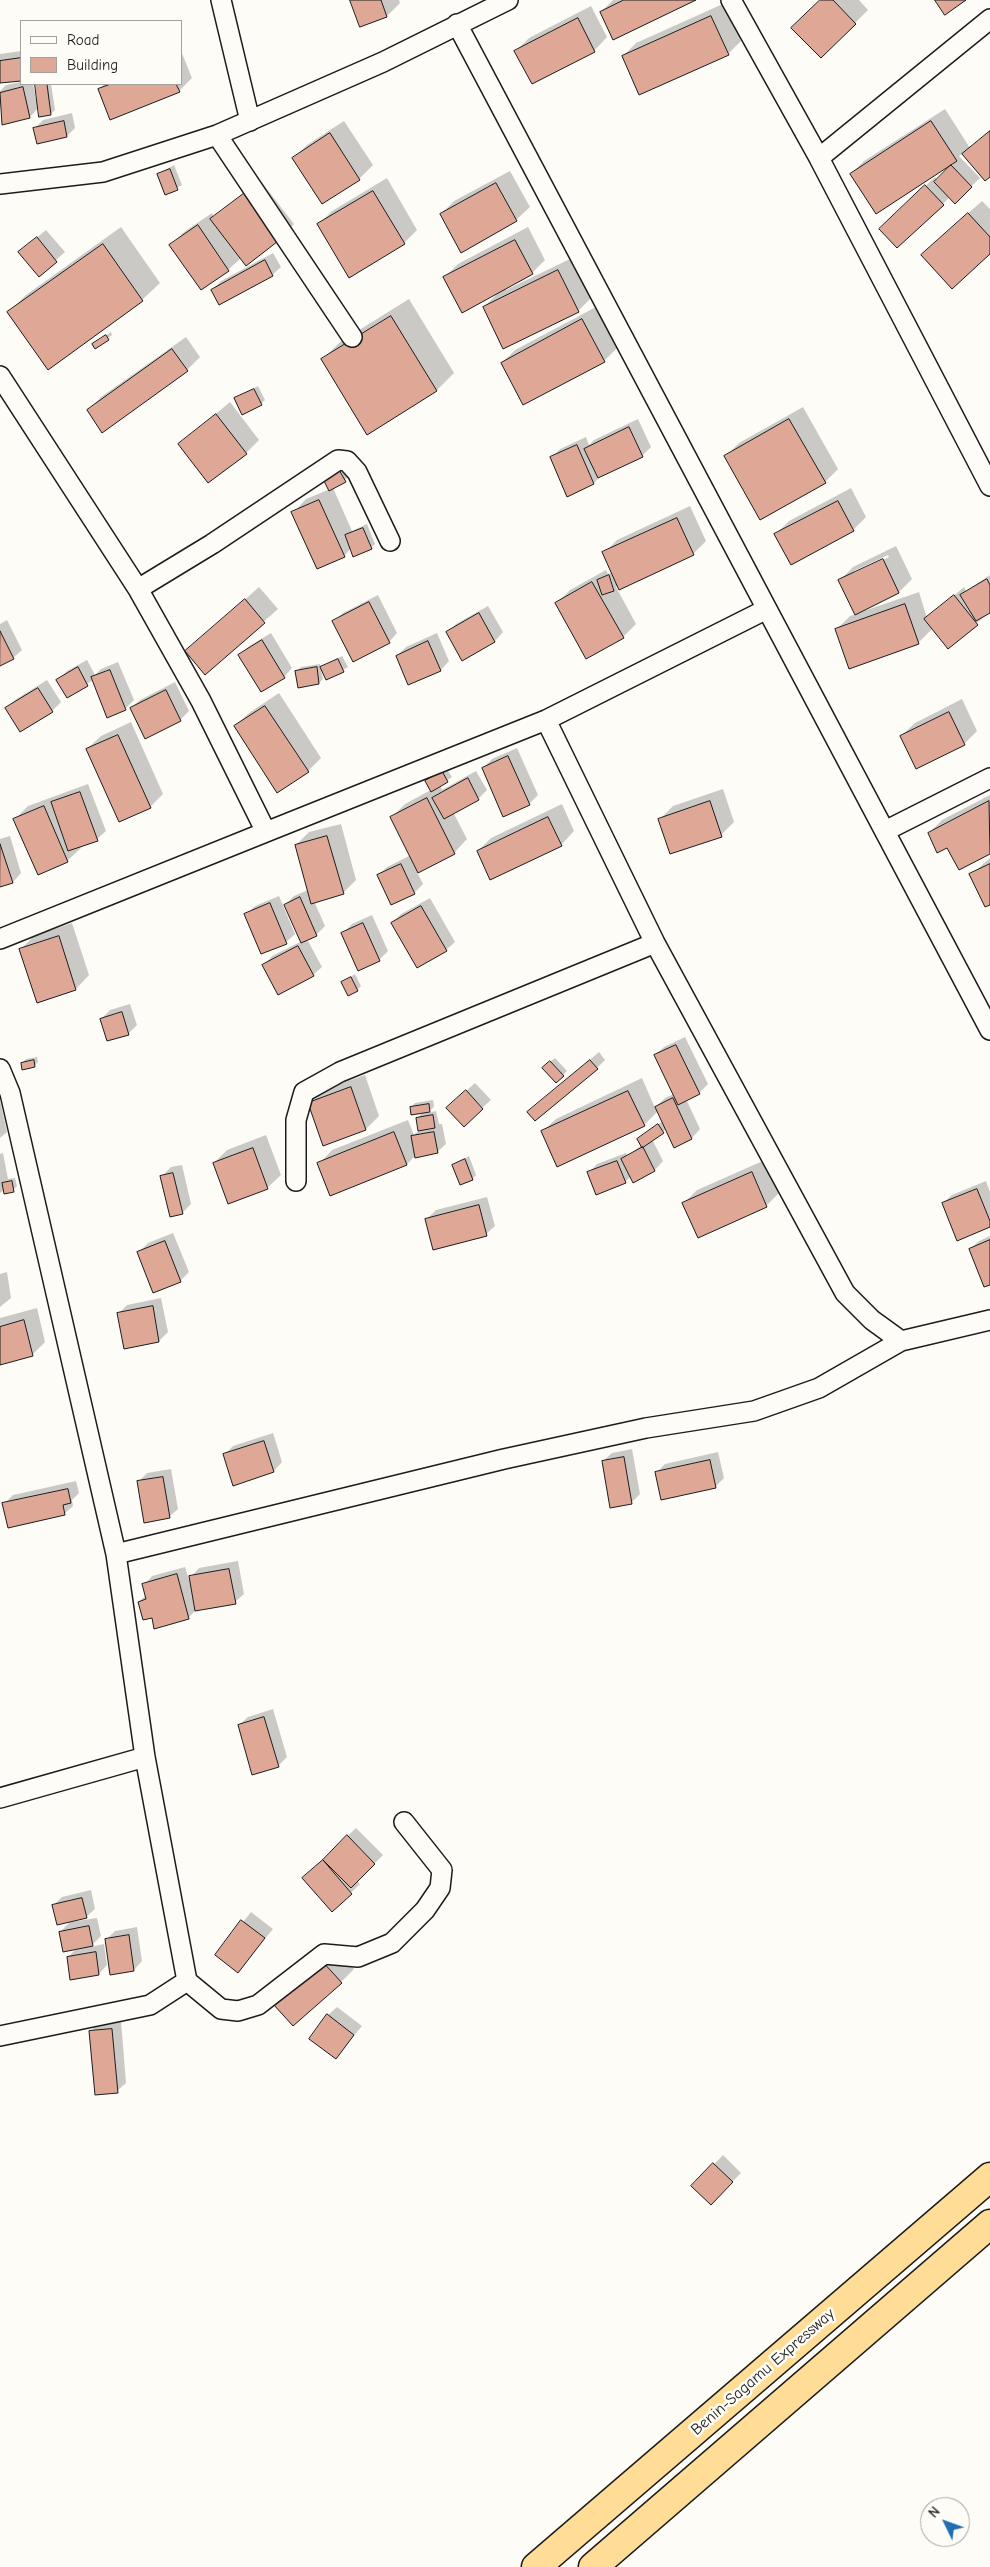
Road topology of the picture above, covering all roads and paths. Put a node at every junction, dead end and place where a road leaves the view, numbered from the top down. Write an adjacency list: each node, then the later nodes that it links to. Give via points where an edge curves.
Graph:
1 (221, 0): 6 (street)
2 (508, 0): 5 (street)
3 (731, 0): 8 (street)
4 (990, 19): 8 (street)
5 (457, 24): 6 (street, via 383,62); 15 (street)
6 (250, 121): 7 (street)
7 (217, 135): 9 (street, via 103,172); 10 (street)
8 (819, 158): 12 (street)
9 (0, 184)
10 (352, 337)
11 (0, 376): 14 (street)
12 (990, 486)
13 (390, 541): 14 (street, via 357,472 347,461 338,460)
14 (138, 589): 19 (street, via 201,701)
15 (767, 610): 16 (street); 18 (street)
16 (546, 720): 19 (street); 21 (street)
17 (990, 778): 18 (street)
18 (884, 831): 22 (street)
19 (266, 832): 20 (street)
20 (0, 939)
21 (655, 943): 24 (street, via 340,1072 304,1092 296,1120); 26 (street, via 845,1293 872,1320)
22 (990, 1030)
23 (1, 1074): 27 (street, via 10,1093)
24 (296, 1181)
25 (990, 1320): 26 (street)
26 (902, 1341): 27 (street, via 819,1388 754,1411 646,1428 504,1459)
27 (116, 1554): 28 (street)
28 (145, 1757): 29 (street); 31 (street)
29 (0, 1798)
30 (404, 1822): 31 (street, via 442,1870 440,1888 425,1910 392,1943 358,1957 324,1954 258,2005 238,2011 221,2009)
31 (187, 1981): 32 (street, via 150,2005)
32 (0, 2036)
33 (990, 2177): 35 (highway, Benin-Sagamu Expressway)
34 (990, 2224): 36 (highway)
35 (536, 2567)
36 (593, 2567)

